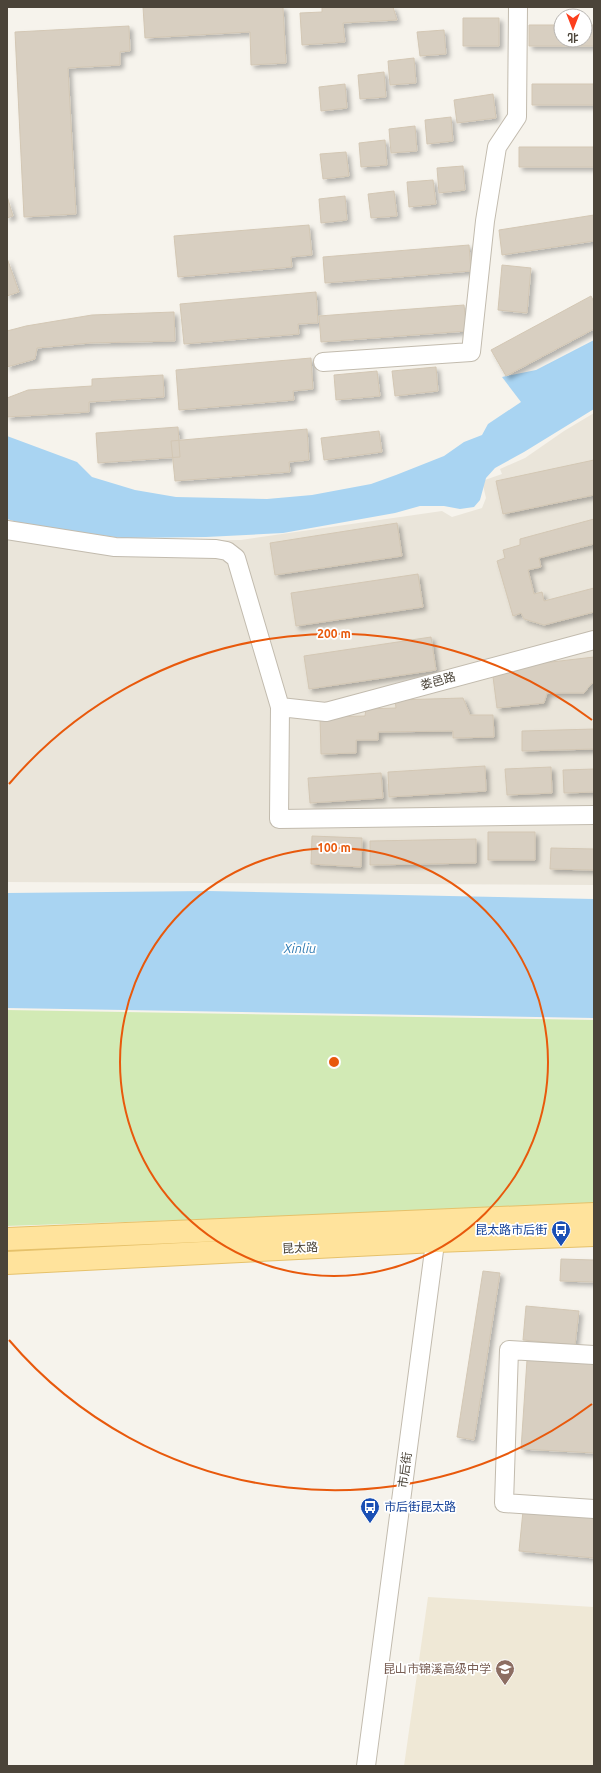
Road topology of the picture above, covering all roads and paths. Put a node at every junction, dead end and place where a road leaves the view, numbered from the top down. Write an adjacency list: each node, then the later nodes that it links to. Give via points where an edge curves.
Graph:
1 (518, 7): 2 (street, via 517,117 497,147 484,221 471,352)
2 (323, 362)
3 (7, 530): 5 (street, via 115,547 227,551 236,558)
4 (594, 640): 5 (street, 娄邑路, via 326,712)
5 (280, 708): 6 (street, via 279,819)
6 (594, 815)
7 (594, 1214): 8 (main road, 昆太路)
8 (437, 1231): 9 (main road, 昆太路); 10 (main road, 昆太路); 11 (main road, 昆太路); 14 (street, 市后街)
9 (594, 1235)
10 (7, 1239)
11 (7, 1263)
12 (594, 1355): 13 (street, via 509,1350 504,1503)
13 (594, 1509)
14 (366, 1766)

